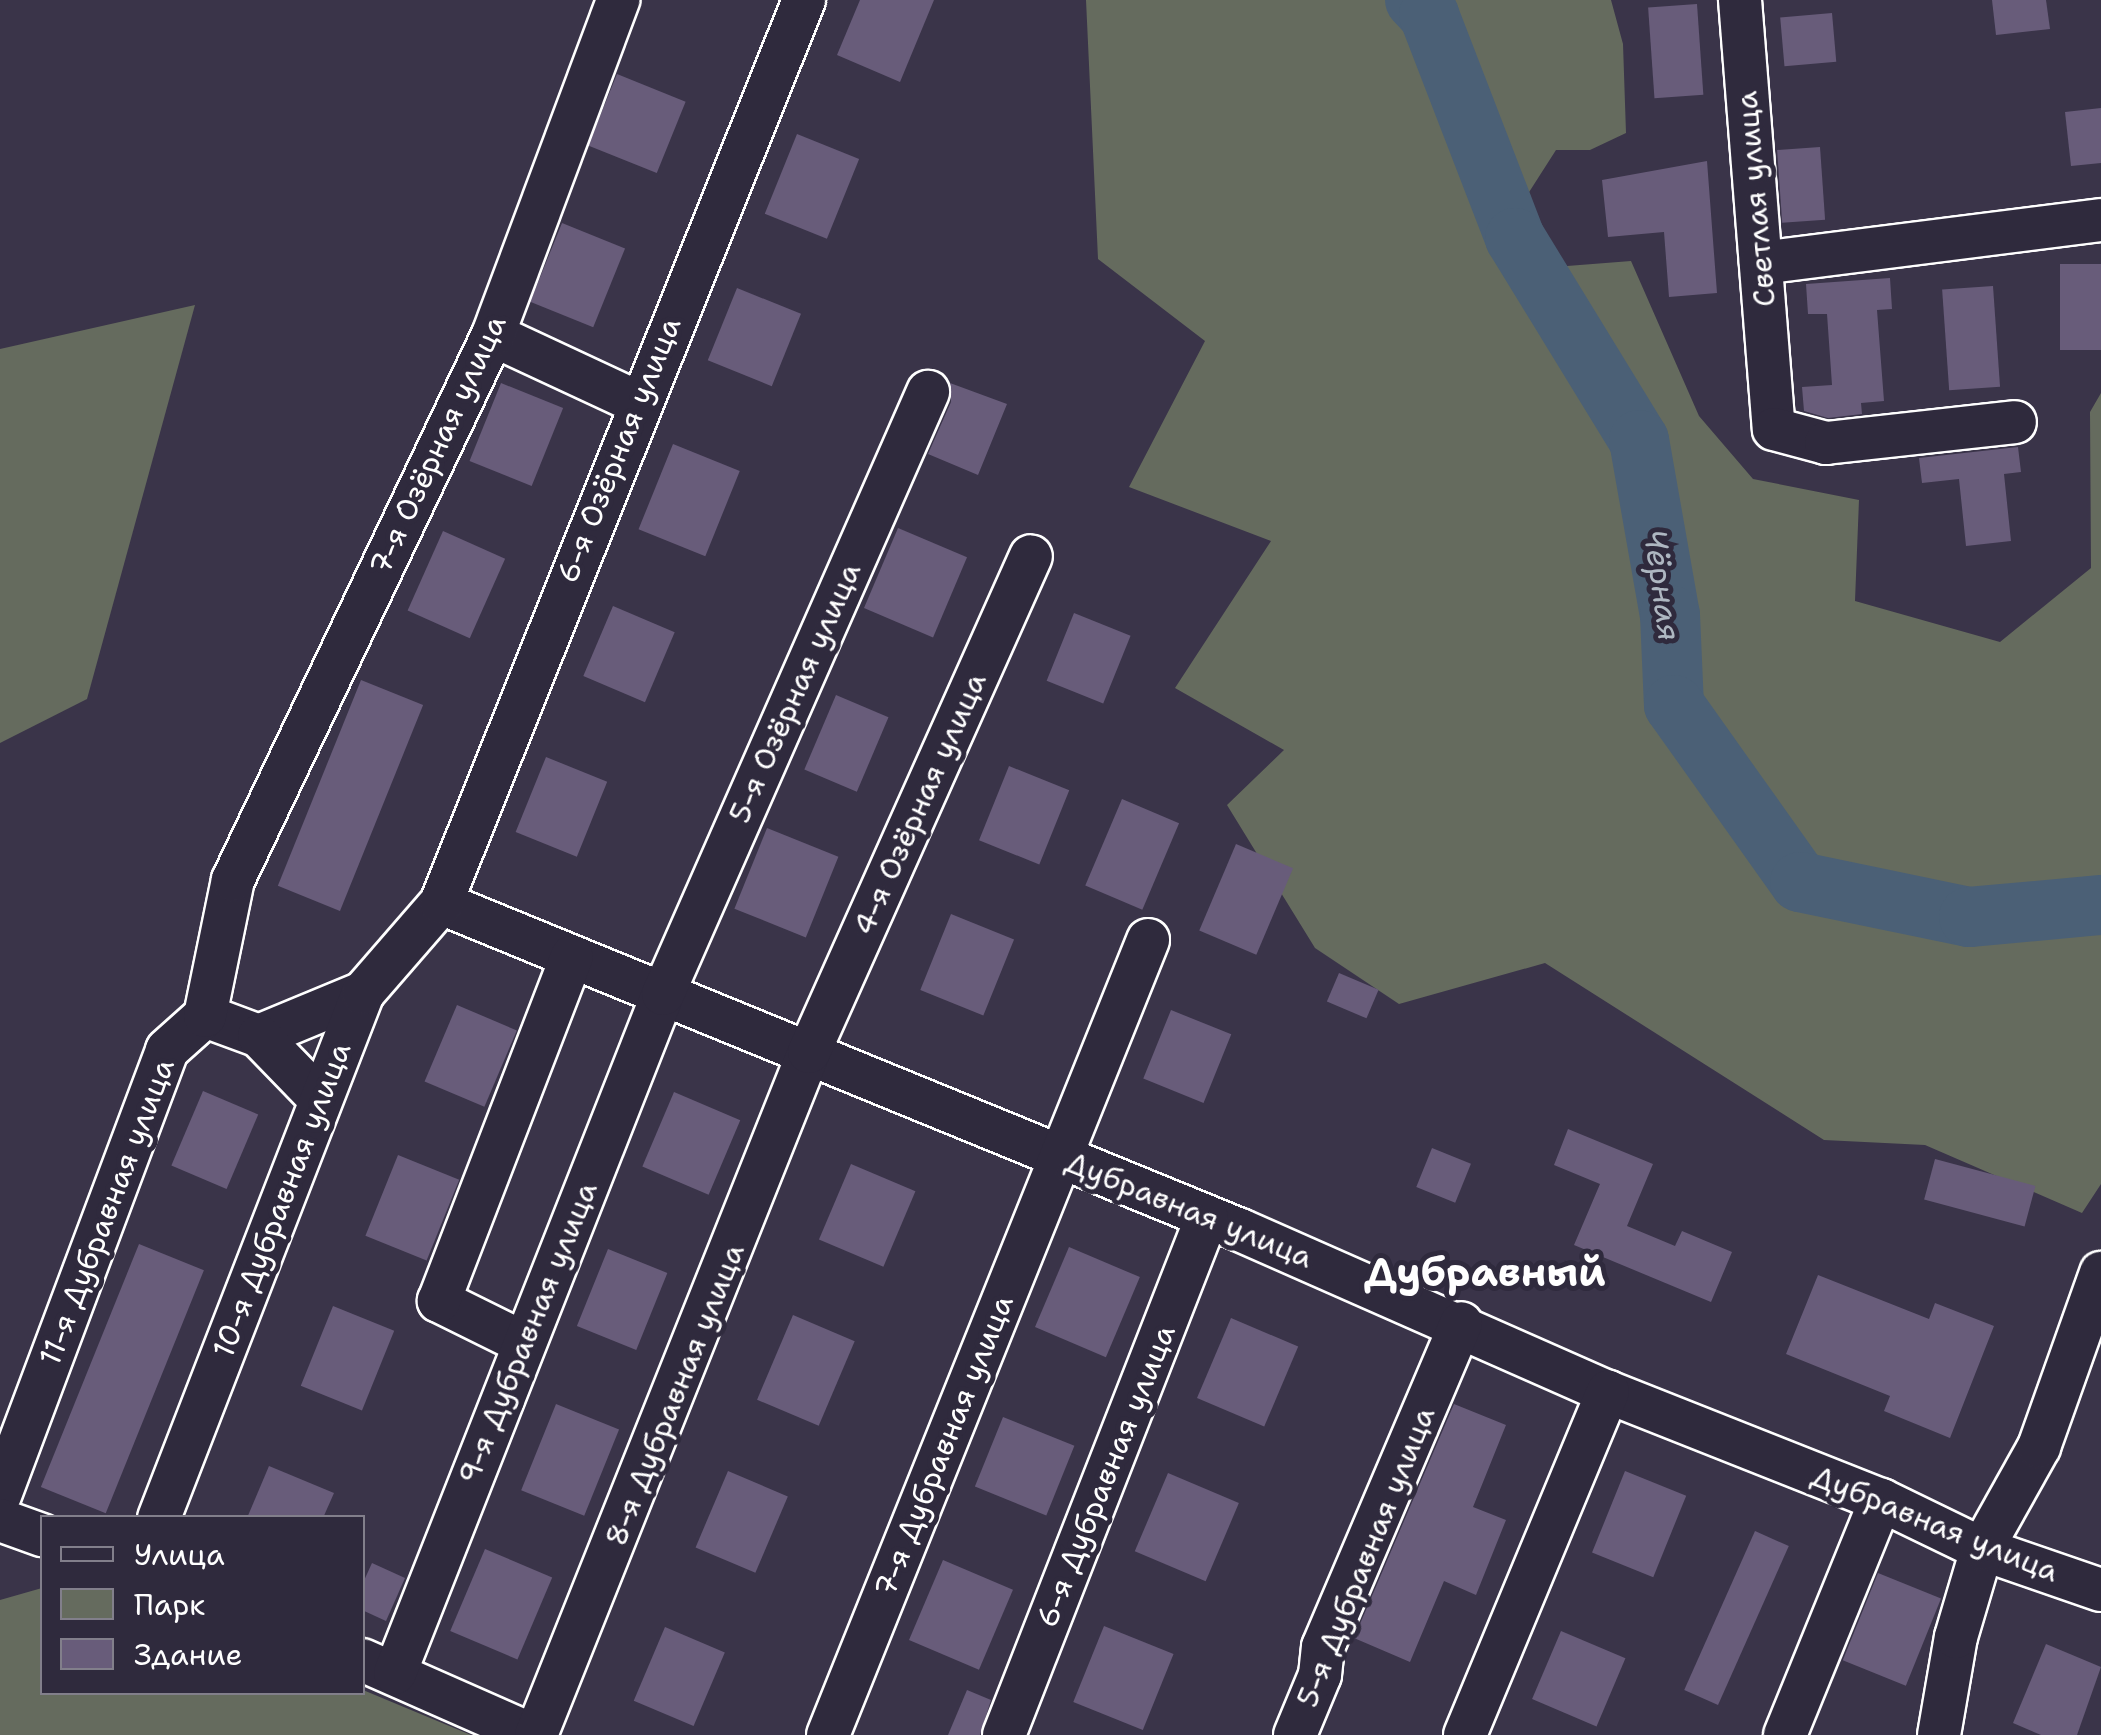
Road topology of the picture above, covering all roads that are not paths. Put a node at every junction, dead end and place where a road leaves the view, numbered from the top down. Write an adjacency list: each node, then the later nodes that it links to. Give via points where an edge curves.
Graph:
1 (618, 0): 6 (street, 7-я Озёрная улица)
2 (804, 0): 8 (street, 6-я Озёрная улица)
3 (1740, 0): 5 (street, Светлая улица)
4 (2101, 220): 5 (street)
5 (1761, 262): 9 (street, Светлая улица, via 1774,428 1826,443)
6 (492, 334): 8 (street); 16 (street, 7-я Озёрная улица, via 233,880)
7 (928, 392): 15 (street, 5-я Озёрная улица)
8 (637, 402): 11 (street, 6-я Озёрная улица)
9 (2015, 422)
10 (1031, 556): 18 (street, 4-я Озёрная улица)
11 (441, 903): 13 (street, Дубравная улица); 14 (street, 10-я Дубравная улица)
12 (1148, 940): 20 (street, 7-я Дубравная улица)
13 (572, 957): 15 (street, Дубравная улица); 24 (street, via 439,1301)
14 (363, 993): 17 (street); 19 (street, 10-я Дубравная улица)
15 (663, 994): 18 (street, Дубравная улица); 24 (street, 9-я Дубравная улица)
16 (205, 1016): 17 (street); 26 (street, 11-я Дубравная улица, via 167,1050)
17 (259, 1036): 19 (street)
18 (809, 1052): 20 (street, Дубравная улица); 34 (street, 8-я Дубравная улица)
19 (320, 1099): 28 (street, 10-я Дубравная улица)
20 (1057, 1156): 21 (street, Дубравная улица); 35 (street, 7-я Дубравная улица)
21 (1208, 1218): 23 (street, Дубравная улица); 36 (street, 6-я Дубравная улица)
22 (2101, 1273): 31 (street, via 2039,1447)
23 (1461, 1323): 25 (street, Дубравная улица); 37 (street, 5-я Дубравная улица, via 1323,1647 1320,1674)
24 (522, 1342): 33 (street, 9-я Дубравная улица)
25 (1608, 1392): 27 (street, Дубравная улица); 38 (street)
26 (0, 1495)
27 (1881, 1500): 31 (street, Дубравная улица); 39 (street)
28 (161, 1515)
29 (0, 1520): 30 (street)
30 (40, 1534)
31 (1982, 1549): 32 (street, Дубравная улица); 40 (street, via 1956,1636)
32 (2101, 1590)
33 (379, 1666): 34 (street)
34 (534, 1735)
35 (828, 1735)
36 (1004, 1735)
37 (1295, 1735)
38 (1465, 1735)
39 (1784, 1735)
40 (1939, 1735)

